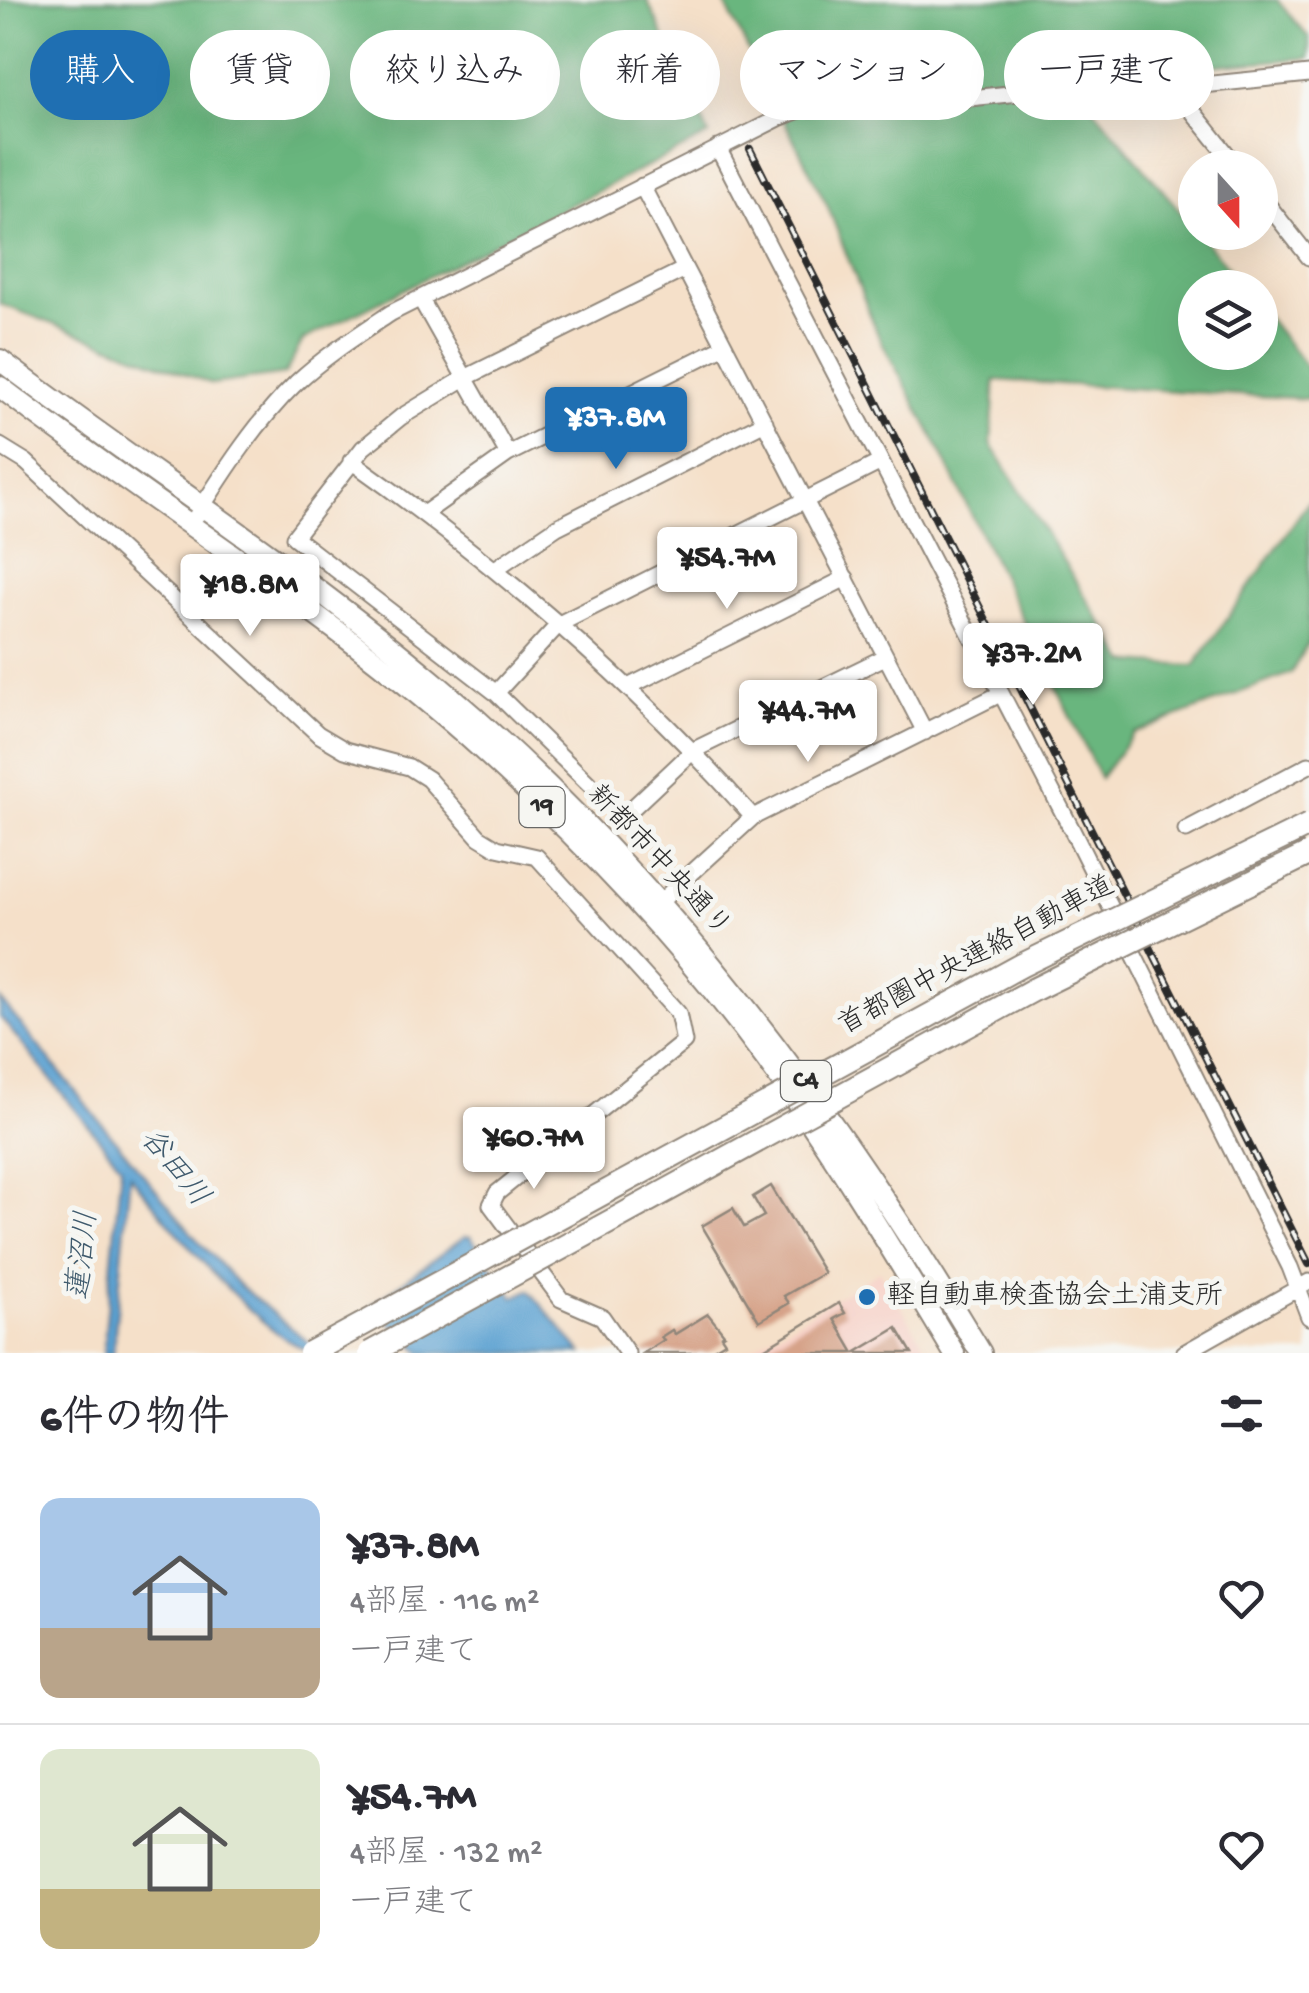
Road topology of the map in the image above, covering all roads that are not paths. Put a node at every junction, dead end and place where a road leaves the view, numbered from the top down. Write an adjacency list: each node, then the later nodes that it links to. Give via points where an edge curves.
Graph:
1 (1309, 74): 2 (street)
2 (1214, 84)
3 (1004, 94): 5 (street, via 802,109)
4 (1200, 120): 6 (street)
5 (718, 148): 7 (street); 20 (street)
6 (1224, 150)
7 (642, 186): 10 (street); 11 (street)
8 (1278, 218): 9 (street)
9 (1309, 256)
10 (684, 269): 12 (street); 14 (street)
11 (420, 298): 14 (street); 22 (street, via 295,384)
12 (725, 346): 16 (street); 18 (street)
13 (0, 360): 22 (main road, 新都市中央通り / 19)
14 (465, 378): 18 (street); 19 (street, via 401,417)
15 (0, 388): 24 (main road, 新都市中央通り / 19)
16 (765, 422): 21 (street); 25 (street, via 557,527)
17 (0, 446): 44 (street, via 26,462 318,734 345,750 409,767 479,837 537,857 678,1014 684,1042 490,1205 561,1299 602,1316)
18 (508, 454): 23 (street)
19 (352, 461): 23 (street); 30 (street, via 294,537)
20 (879, 462): 21 (street); 31 (street)
21 (805, 500): 26 (street); 27 (street)
22 (202, 506): 24 (street); 39 (main road, 新都市中央通り / 19, via 440,687)
23 (425, 513): 25 (street)
24 (190, 525): 45 (main road, 新都市中央通り / 19, via 422,698 627,894 764,1058 830,1151)
25 (495, 569): 27 (street)
26 (846, 578): 28 (street); 29 (street)
27 (559, 624): 29 (street); 30 (street)
28 (886, 656): 32 (street); 33 (street)
29 (628, 686): 33 (street)
30 (496, 693): 33 (street, via 623,817)
31 (1000, 694): 32 (street); 40 (street)
32 (925, 732): 35 (street)
33 (694, 750): 35 (street)
34 (1309, 765): 37 (street)
35 (753, 818): 39 (street)
36 (1309, 825): 42 (highway, 首都圏中央連絡自動車道 / C4, bridge, via 1005,974)
37 (1186, 830)
38 (1309, 854): 43 (highway, 首都圏中央連絡自動車道 / C4, bridge, via 1001,1007)
39 (661, 901): 46 (main road, 新都市中央通り / 19, via 787,1058)
40 (1303, 1285): 41 (street); 47 (street)
41 (1309, 1317)
42 (310, 1353)
43 (370, 1353)
44 (626, 1353)
45 (954, 1353)
46 (981, 1353)
47 (1184, 1353)

